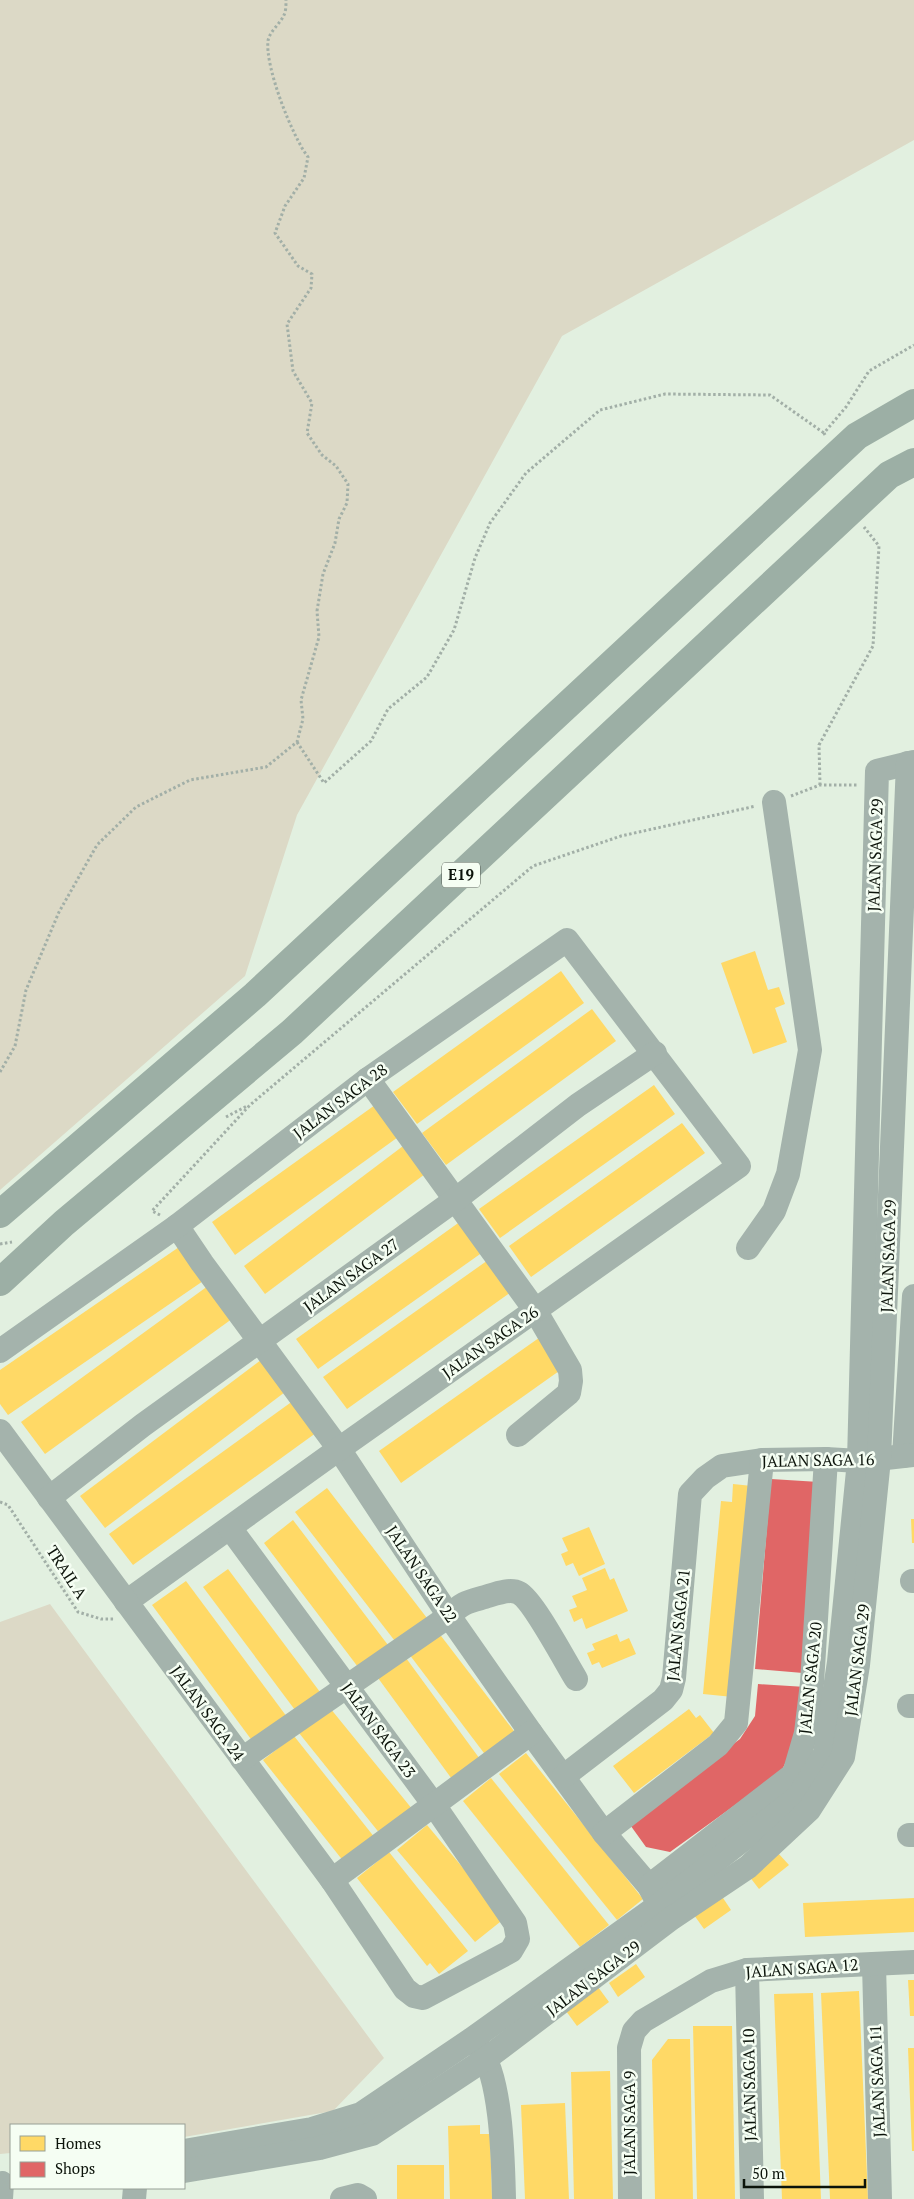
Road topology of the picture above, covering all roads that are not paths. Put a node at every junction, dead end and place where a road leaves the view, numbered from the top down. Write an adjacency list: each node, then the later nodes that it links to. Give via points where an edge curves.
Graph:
1 (914, 403): 8 (highway, bridge, via 858,436 255,994)
2 (914, 462): 11 (highway, E19, bridge, via 889,475 292,1032 64,1223)
3 (911, 770): 22 (street, JALAN SAGA 29); 22 (street, JALAN SAGA 29, via 877,778)
4 (774, 802): 10 (street, via 810,1050 788,1174 774,1211)
5 (655, 1053): 6 (street, JALAN SAGA 28, via 568,940); 7 (street, JALAN SAGA 27, via 578,1105); 13 (street, JALAN SAGA 26, via 739,1166)
6 (368, 1079): 7 (street); 9 (street, JALAN SAGA 28)
7 (455, 1200): 13 (street); 14 (street, JALAN SAGA 27)
8 (0, 1214)
9 (177, 1226): 14 (street, JALAN SAGA 22); 15 (street, JALAN SAGA 28)
10 (748, 1248)
11 (0, 1282)
12 (914, 1296): 19 (street)
13 (535, 1310): 17 (street, via 570,1370 571,1380 569,1393); 18 (street, JALAN SAGA 26)
14 (260, 1341): 18 (street, JALAN SAGA 22); 24 (street, JALAN SAGA 27, via 143,1424)
15 (0, 1351)
16 (0, 1431): 24 (street, JALAN SAGA 24)
17 (518, 1435)
18 (339, 1449): 25 (street, JALAN SAGA 26); 27 (street, JALAN SAGA 22)
19 (909, 1455): 22 (street, JALAN SAGA 16)
20 (826, 1459): 21 (street, JALAN SAGA 16); 22 (street, JALAN SAGA 16); 36 (street, JALAN SAGA 20, via 811,1693 806,1733 794,1774)
21 (762, 1460): 23 (street, JALAN SAGA 16); 34 (street, via 736,1723 718,1745)
22 (869, 1460): 36 (street, JALAN SAGA 29, via 858,1665 843,1757 809,1810 748,1867)
23 (722, 1466): 32 (street, JALAN SAGA 21, via 690,1494 671,1690 663,1700)
24 (49, 1498): 26 (street, JALAN SAGA 24)
25 (230, 1528): 26 (street, JALAN SAGA 26); 29 (street, JALAN SAGA 23)
26 (130, 1606): 31 (street, JALAN SAGA 24)
27 (449, 1616): 28 (street, via 462,1603 512,1591 522,1594); 29 (street); 30 (street, JALAN SAGA 22)
28 (576, 1679)
29 (347, 1686): 31 (street); 33 (street, JALAN SAGA 23)
30 (530, 1734): 32 (street, JALAN SAGA 22); 33 (street)
31 (242, 1759): 35 (street, JALAN SAGA 24)
32 (564, 1776): 34 (street, JALAN SAGA 22)
33 (434, 1805): 35 (street); 40 (street, JALAN SAGA 23, via 515,1923 518,1939 510,1952 423,1998)
34 (604, 1833): 36 (street, JALAN SAGA 22)
35 (332, 1880): 40 (street, JALAN SAGA 24, via 405,1989)
36 (660, 1903): 41 (street, JALAN SAGA 29); 43 (street, JALAN SAGA 29)
37 (914, 1962): 38 (street, JALAN SAGA 12)
38 (874, 1964): 39 (street, JALAN SAGA 12); 49 (street, JALAN SAGA 11)
39 (747, 1970): 42 (street, JALAN SAGA 12, via 711,1981 642,2022 634,2031); 48 (street, JALAN SAGA 10)
40 (414, 1996)
41 (472, 2039): 43 (street); 44 (street, JALAN SAGA 29, via 360,2114 312,2129)
42 (629, 2048): 47 (street, JALAN SAGA 9)
43 (487, 2058): 45 (street, JALAN SAGA 29, via 372,2134 320,2148); 46 (street, via 501,2125)
44 (185, 2151)
45 (185, 2171)
46 (504, 2199)
47 (630, 2199)
48 (752, 2199)
49 (880, 2199)

